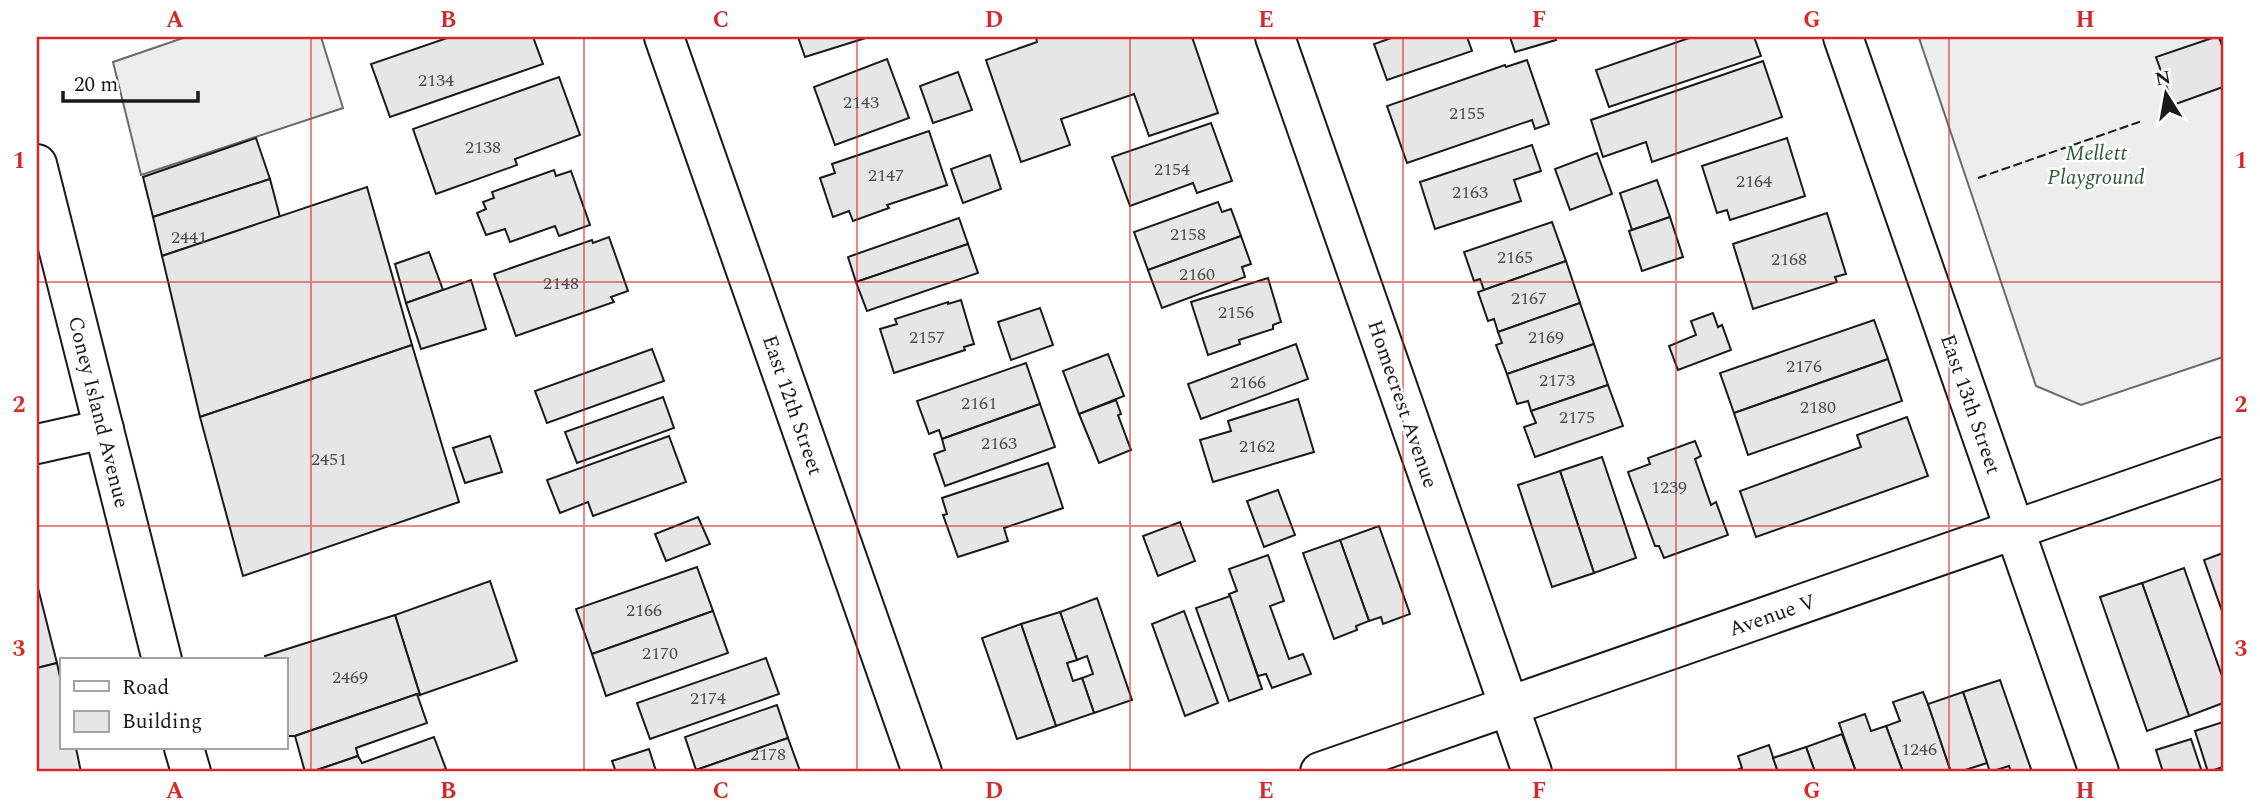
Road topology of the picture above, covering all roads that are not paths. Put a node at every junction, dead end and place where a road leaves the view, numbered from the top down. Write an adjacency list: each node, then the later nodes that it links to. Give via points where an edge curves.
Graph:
1 (664, 37): 13 (street, East 12th Street)
2 (1275, 37): 10 (street, Homecrest Avenue)
3 (1843, 37): 8 (street, East 13th Street)
4 (37, 164): 5 (street, Coney Island Avenue)
5 (104, 429): 6 (street); 9 (street, Coney Island Avenue)
6 (37, 444)
7 (2223, 457): 8 (street, Avenue V)
8 (2015, 530): 10 (street, Avenue V); 16 (street, East 13th Street)
9 (161, 658)
10 (1509, 706): 14 (street, Avenue V); 15 (street, Homecrest Avenue)
11 (185, 750): 12 (street)
12 (191, 772)
13 (922, 772)
14 (1321, 772)
15 (1532, 772)
16 (2099, 772)

